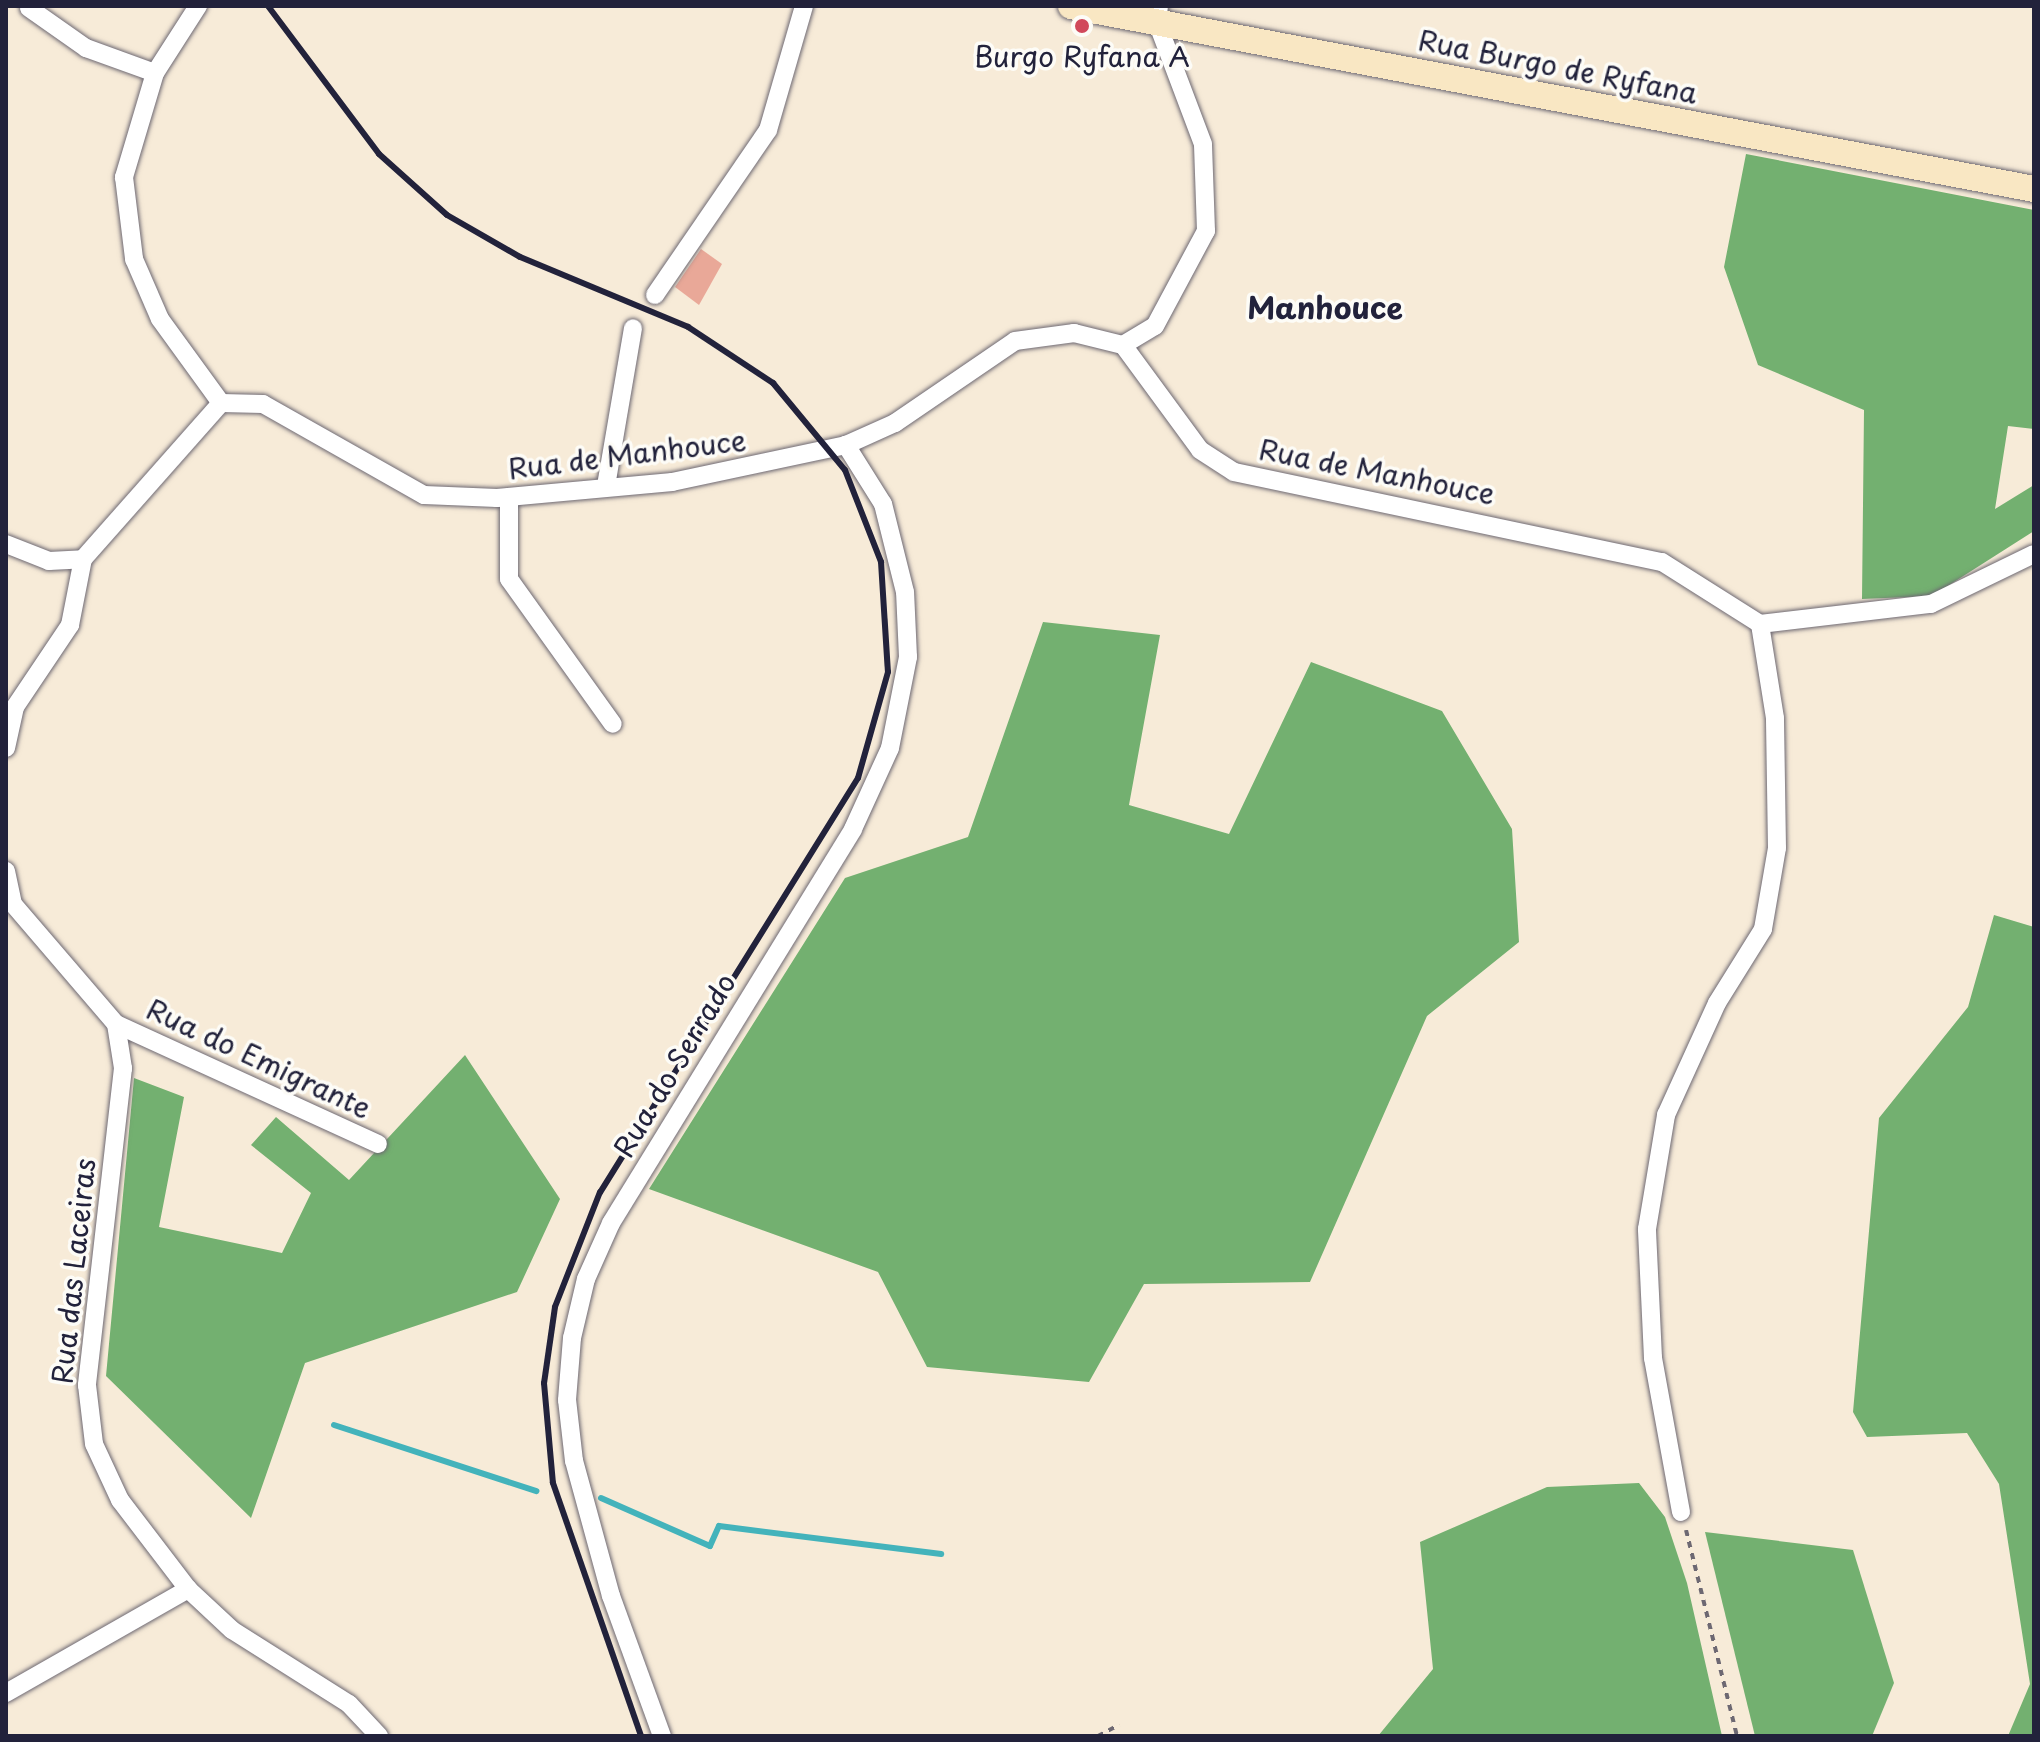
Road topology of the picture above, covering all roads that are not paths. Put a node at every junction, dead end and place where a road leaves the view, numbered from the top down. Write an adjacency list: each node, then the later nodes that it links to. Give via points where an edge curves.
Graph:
1 (198, 6): 6 (street)
2 (804, 6): 8 (street, via 768,130)
3 (1071, 6): 5 (main road, Rua Burgo de Ryfana)
4 (29, 8): 6 (street, via 86,48)
5 (1158, 14): 7 (main road, Rua Burgo de Ryfana); 10 (street, via 1203,144 1206,231 1155,326)
6 (155, 73): 11 (street, via 124,177 134,259 160,319)
7 (2034, 189)
8 (655, 295)
9 (633, 328): 13 (street)
10 (1123, 345): 12 (street, Rua de Manhouce, via 1074,333 1015,341 895,423); 18 (street, Rua de Manhouce, via 1200,450 1234,472 1662,562)
11 (221, 403): 14 (street, Rua de Manhouce, via 263,404 424,495); 17 (street)
12 (846, 445): 13 (street, Rua de Manhouce, via 686,480); 29 (street, Rua do Serrado, via 883,504 905,592 908,657 890,748 853,829 611,1223 586,1279 572,1338 567,1400 577,1473)
13 (606, 486): 14 (street, Rua de Manhouce)
14 (509, 497): 19 (street, via 509,579)
15 (6, 544): 17 (street, via 49,561)
16 (2034, 554): 18 (street, via 1931,604)
17 (83, 559): 20 (street, via 70,625 15,707)
18 (1760, 624): 25 (street, via 1775,718 1777,848 1763,929 1717,1003 1666,1115 1647,1229 1653,1358)
19 (613, 724)
20 (6, 748)
21 (6, 871): 22 (street, Rua do Emigrante)
22 (9, 903): 23 (street, Rua do Emigrante)
23 (116, 1024): 24 (street, Rua do Emigrante); 26 (street, Rua das Laceiras, via 123,1068 87,1385 94,1444 120,1500)
24 (378, 1144)
25 (1681, 1512)
26 (188, 1589): 27 (street); 28 (street, Rua das Laceiras, via 232,1630 349,1704)
27 (6, 1693)
28 (379, 1736)
29 (662, 1736)

